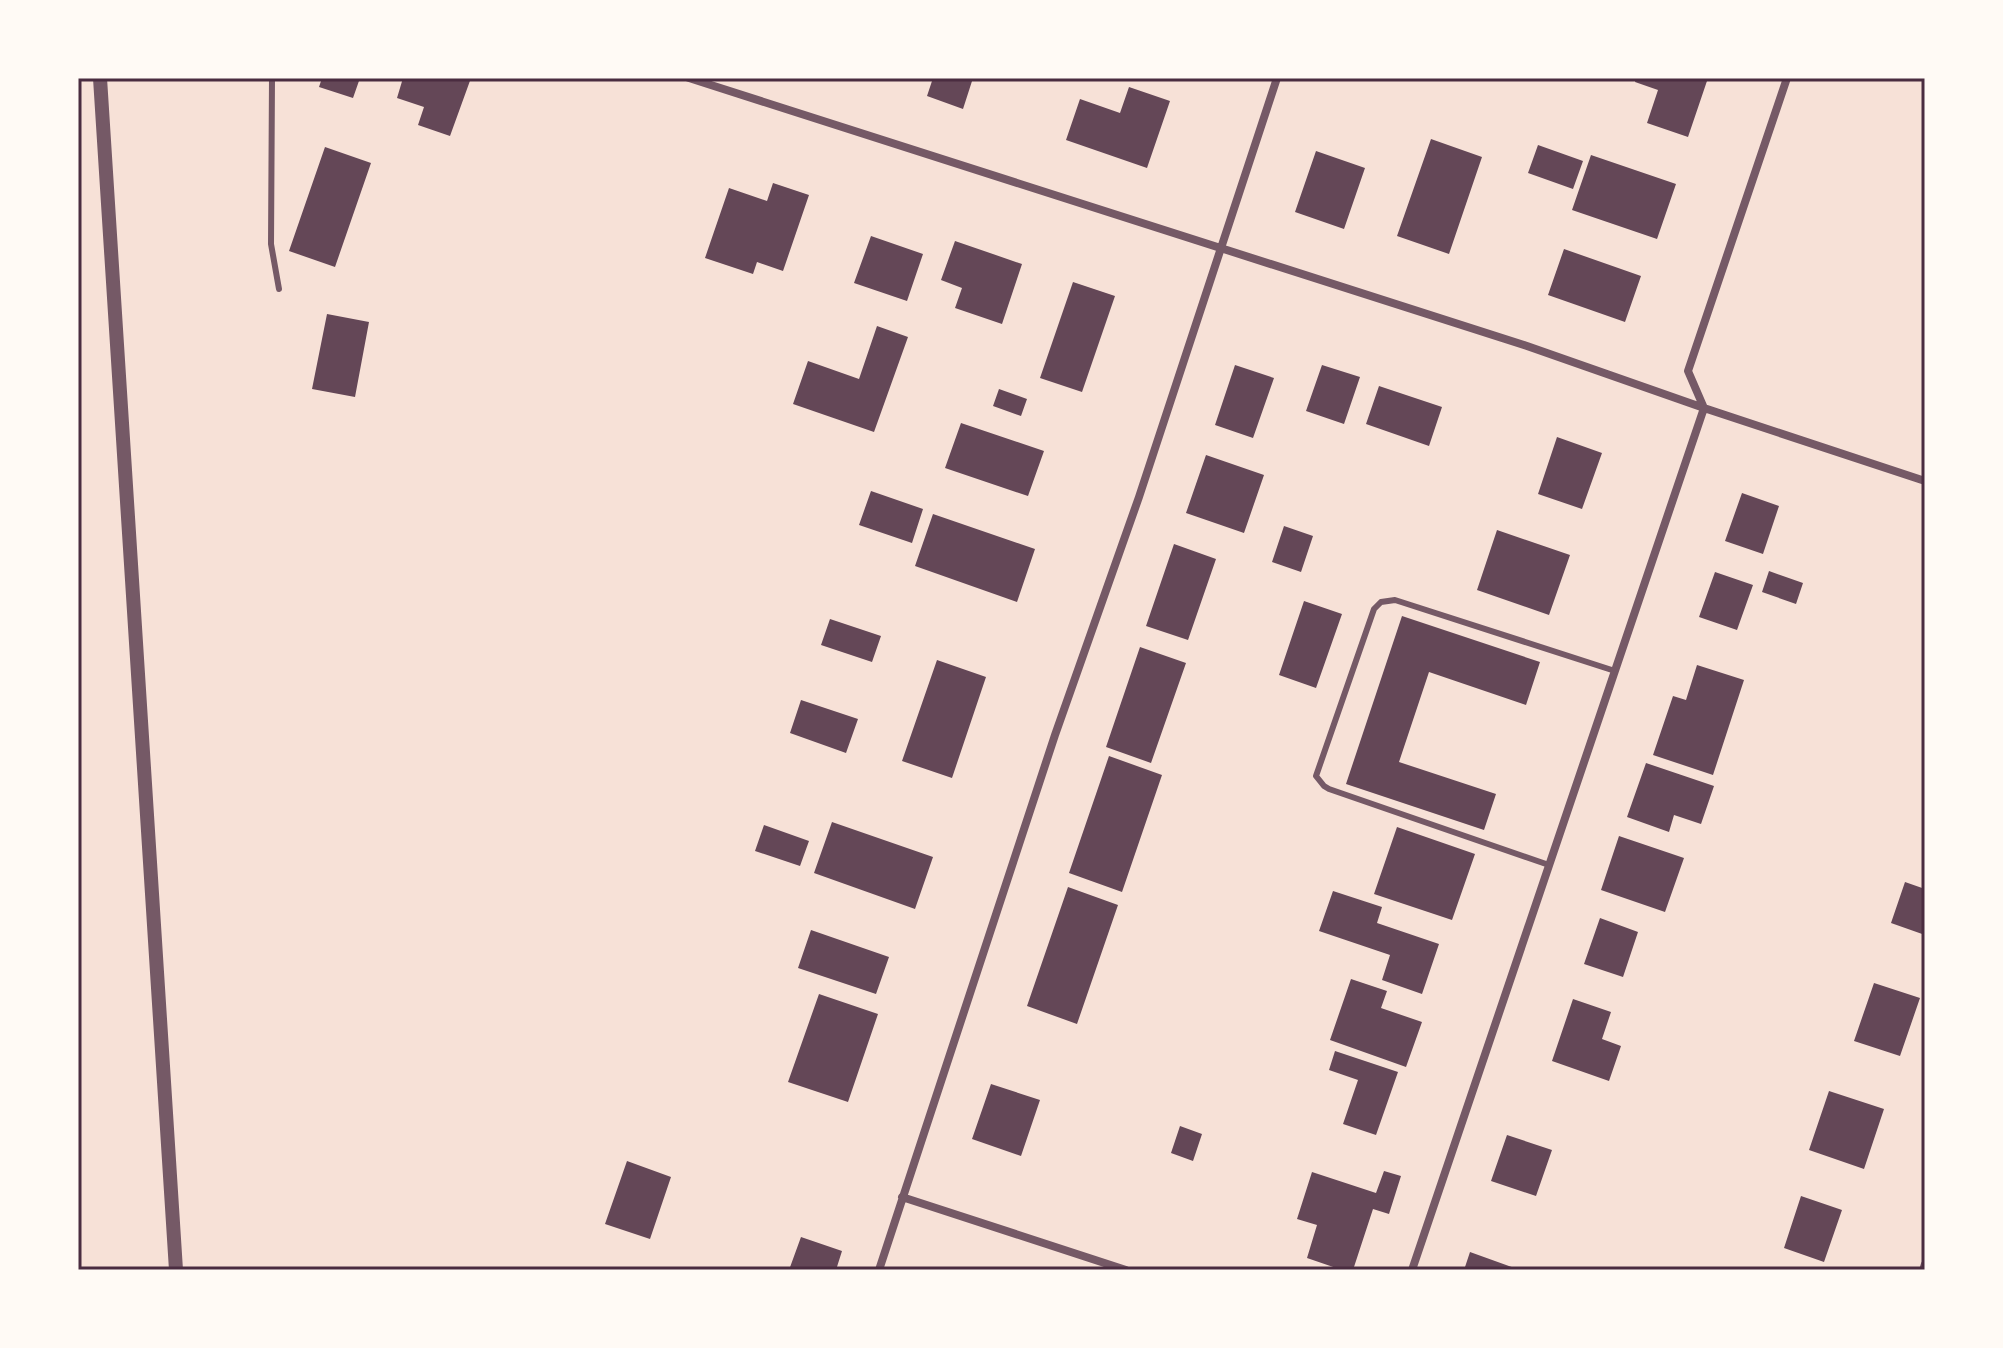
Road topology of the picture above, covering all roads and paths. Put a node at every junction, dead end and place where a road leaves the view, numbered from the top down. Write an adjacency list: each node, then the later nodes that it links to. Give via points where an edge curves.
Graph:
1 (100, 78): 14 (street)
2 (272, 78): 7 (lane, via 271,244)
3 (689, 78): 6 (street)
4 (1277, 78): 6 (street)
5 (1787, 78): 8 (street, via 1688,371)
6 (1220, 249): 8 (street); 12 (street)
7 (279, 289)
8 (1704, 408): 9 (street); 10 (street)
9 (1925, 481)
10 (1615, 671): 11 (street); 11 (lane, via 1395,600 1381,602 1374,609 1316,776 1329,789)
11 (1549, 865): 17 (street)
12 (902, 1197): 15 (street); 16 (street)
13 (1925, 1264): 18 (street)
14 (176, 1270)
15 (879, 1270)
16 (1126, 1270)
17 (1412, 1270)
18 (1923, 1270)

